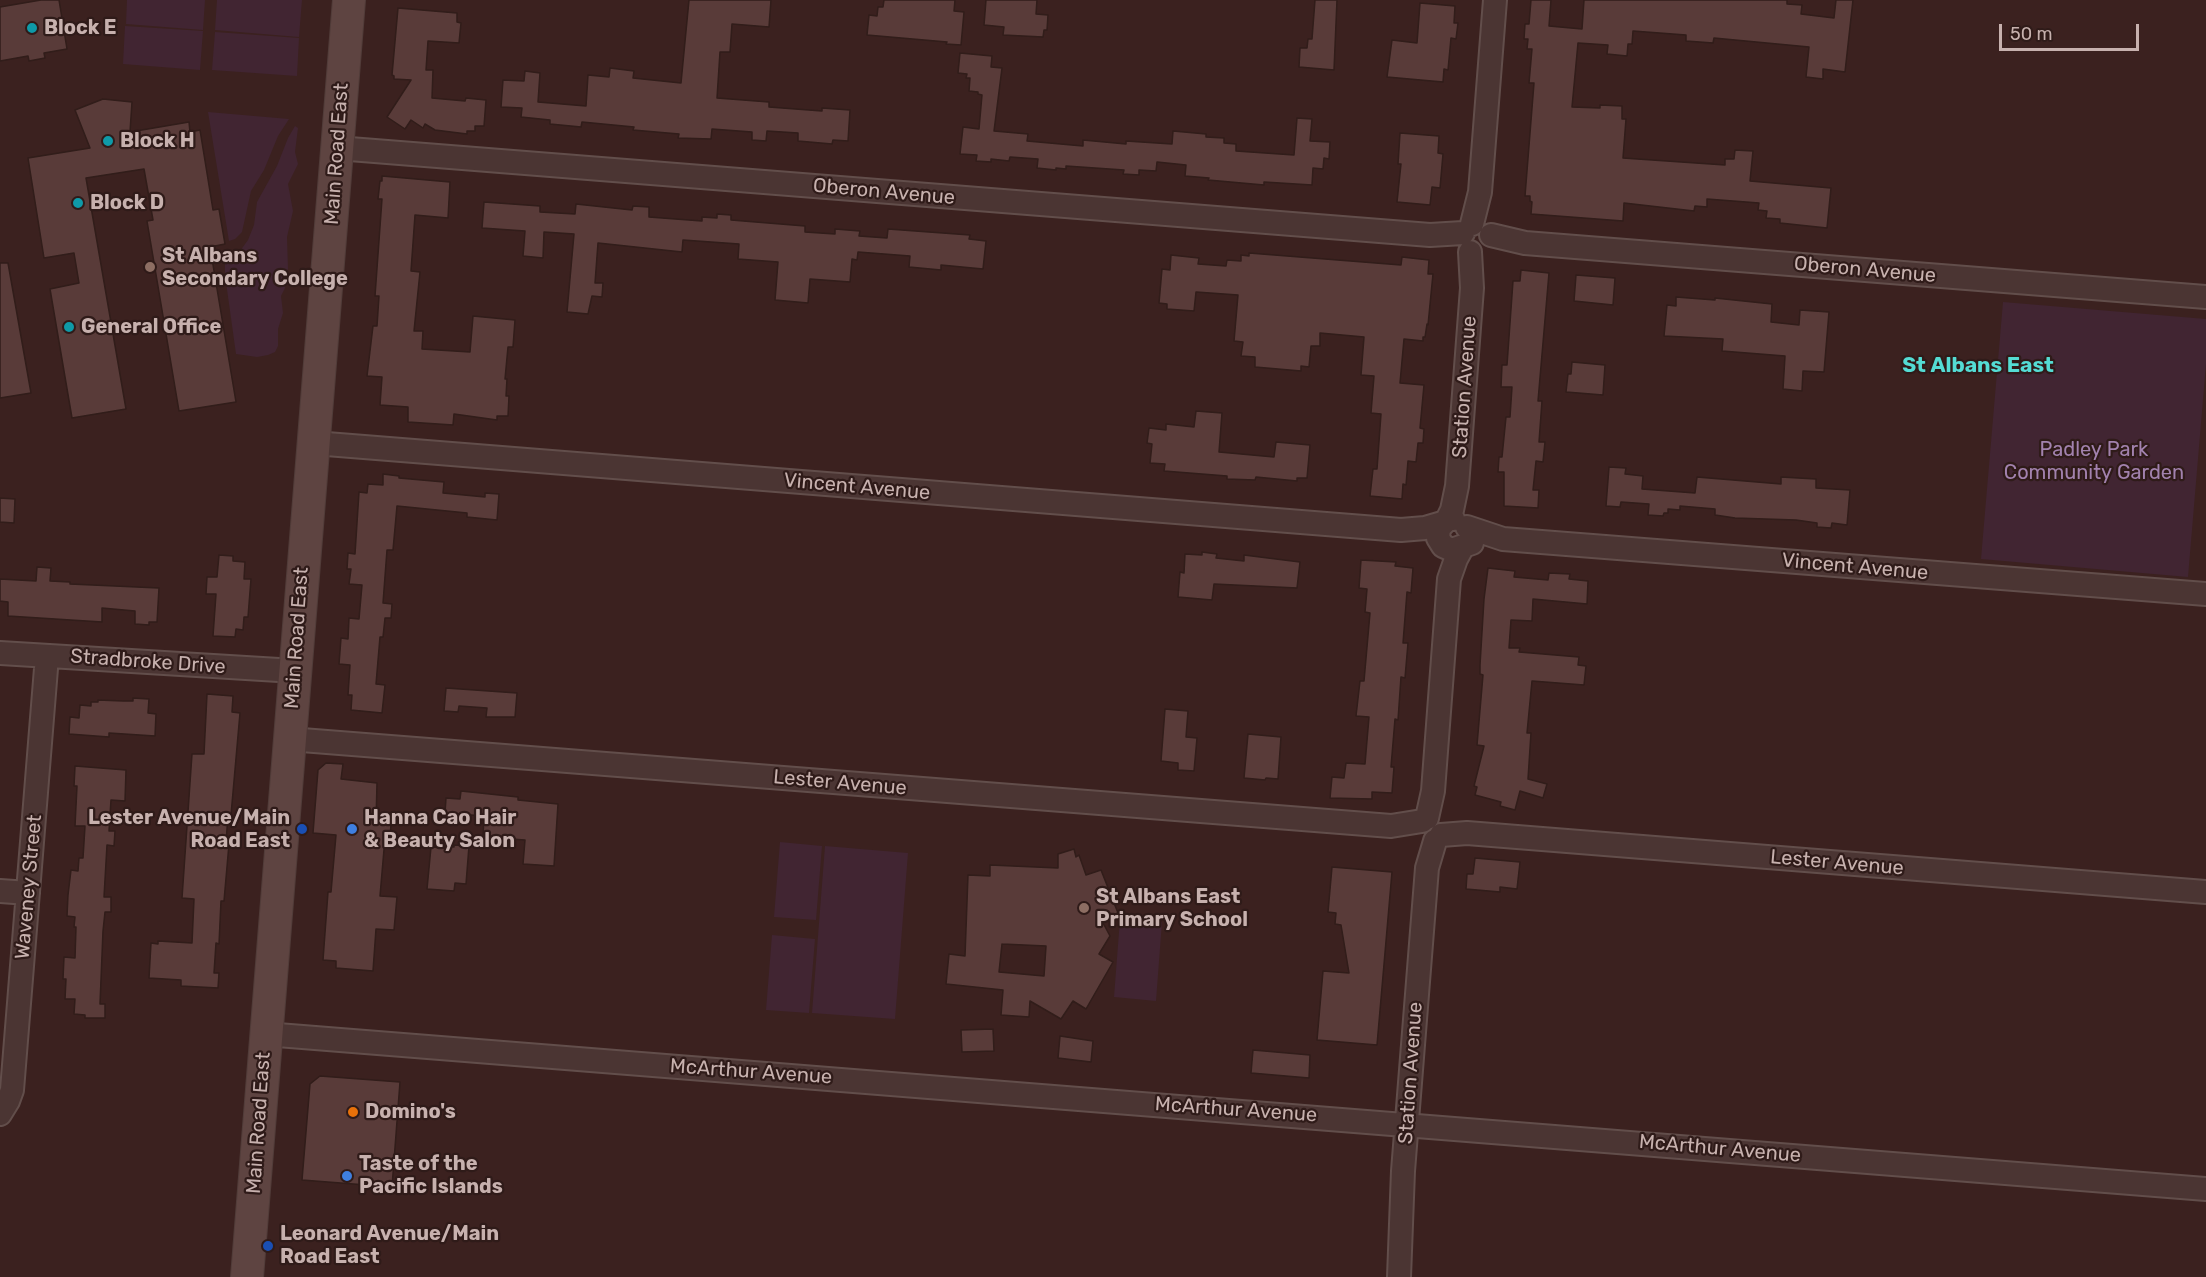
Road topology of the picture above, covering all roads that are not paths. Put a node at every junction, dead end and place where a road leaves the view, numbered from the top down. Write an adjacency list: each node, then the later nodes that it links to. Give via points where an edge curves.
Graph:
1 (349, 0): 3 (main road, Main Road East)
2 (1495, 0): 4 (street, Station Avenue)
3 (338, 148): 4 (street, Oberon Avenue); 6 (main road, Main Road East)
4 (1477, 239): 5 (street, Oberon Avenue); 7 (street, Station Avenue)
5 (2206, 297)
6 (314, 443): 7 (street, Vincent Avenue, via 1401,530 1425,528); 11 (main road, Main Road East)
7 (1454, 534): 8 (street, Vincent Avenue); 13 (street, Station Avenue)
8 (2206, 594)
9 (0, 653): 10 (street, Stradbroke Drive)
10 (47, 656): 11 (street, Stradbroke Drive); 16 (street, Waveney Street)
11 (295, 671): 12 (main road, Main Road East)
12 (289, 739): 13 (street, Lester Avenue); 17 (main road, Main Road East)
13 (1431, 829): 15 (street, Lester Avenue); 19 (street, Station Avenue)
14 (0, 891): 16 (street)
15 (2206, 892)
16 (28, 893): 18 (street, Waveney Street, via 12,1090)
17 (265, 1034): 19 (street, McArthur Avenue); 21 (main road, Main Road East)
18 (0, 1114)
19 (1407, 1124): 20 (street, McArthur Avenue); 22 (street, Station Avenue)
20 (2206, 1189)
21 (247, 1277)
22 (1399, 1277)

